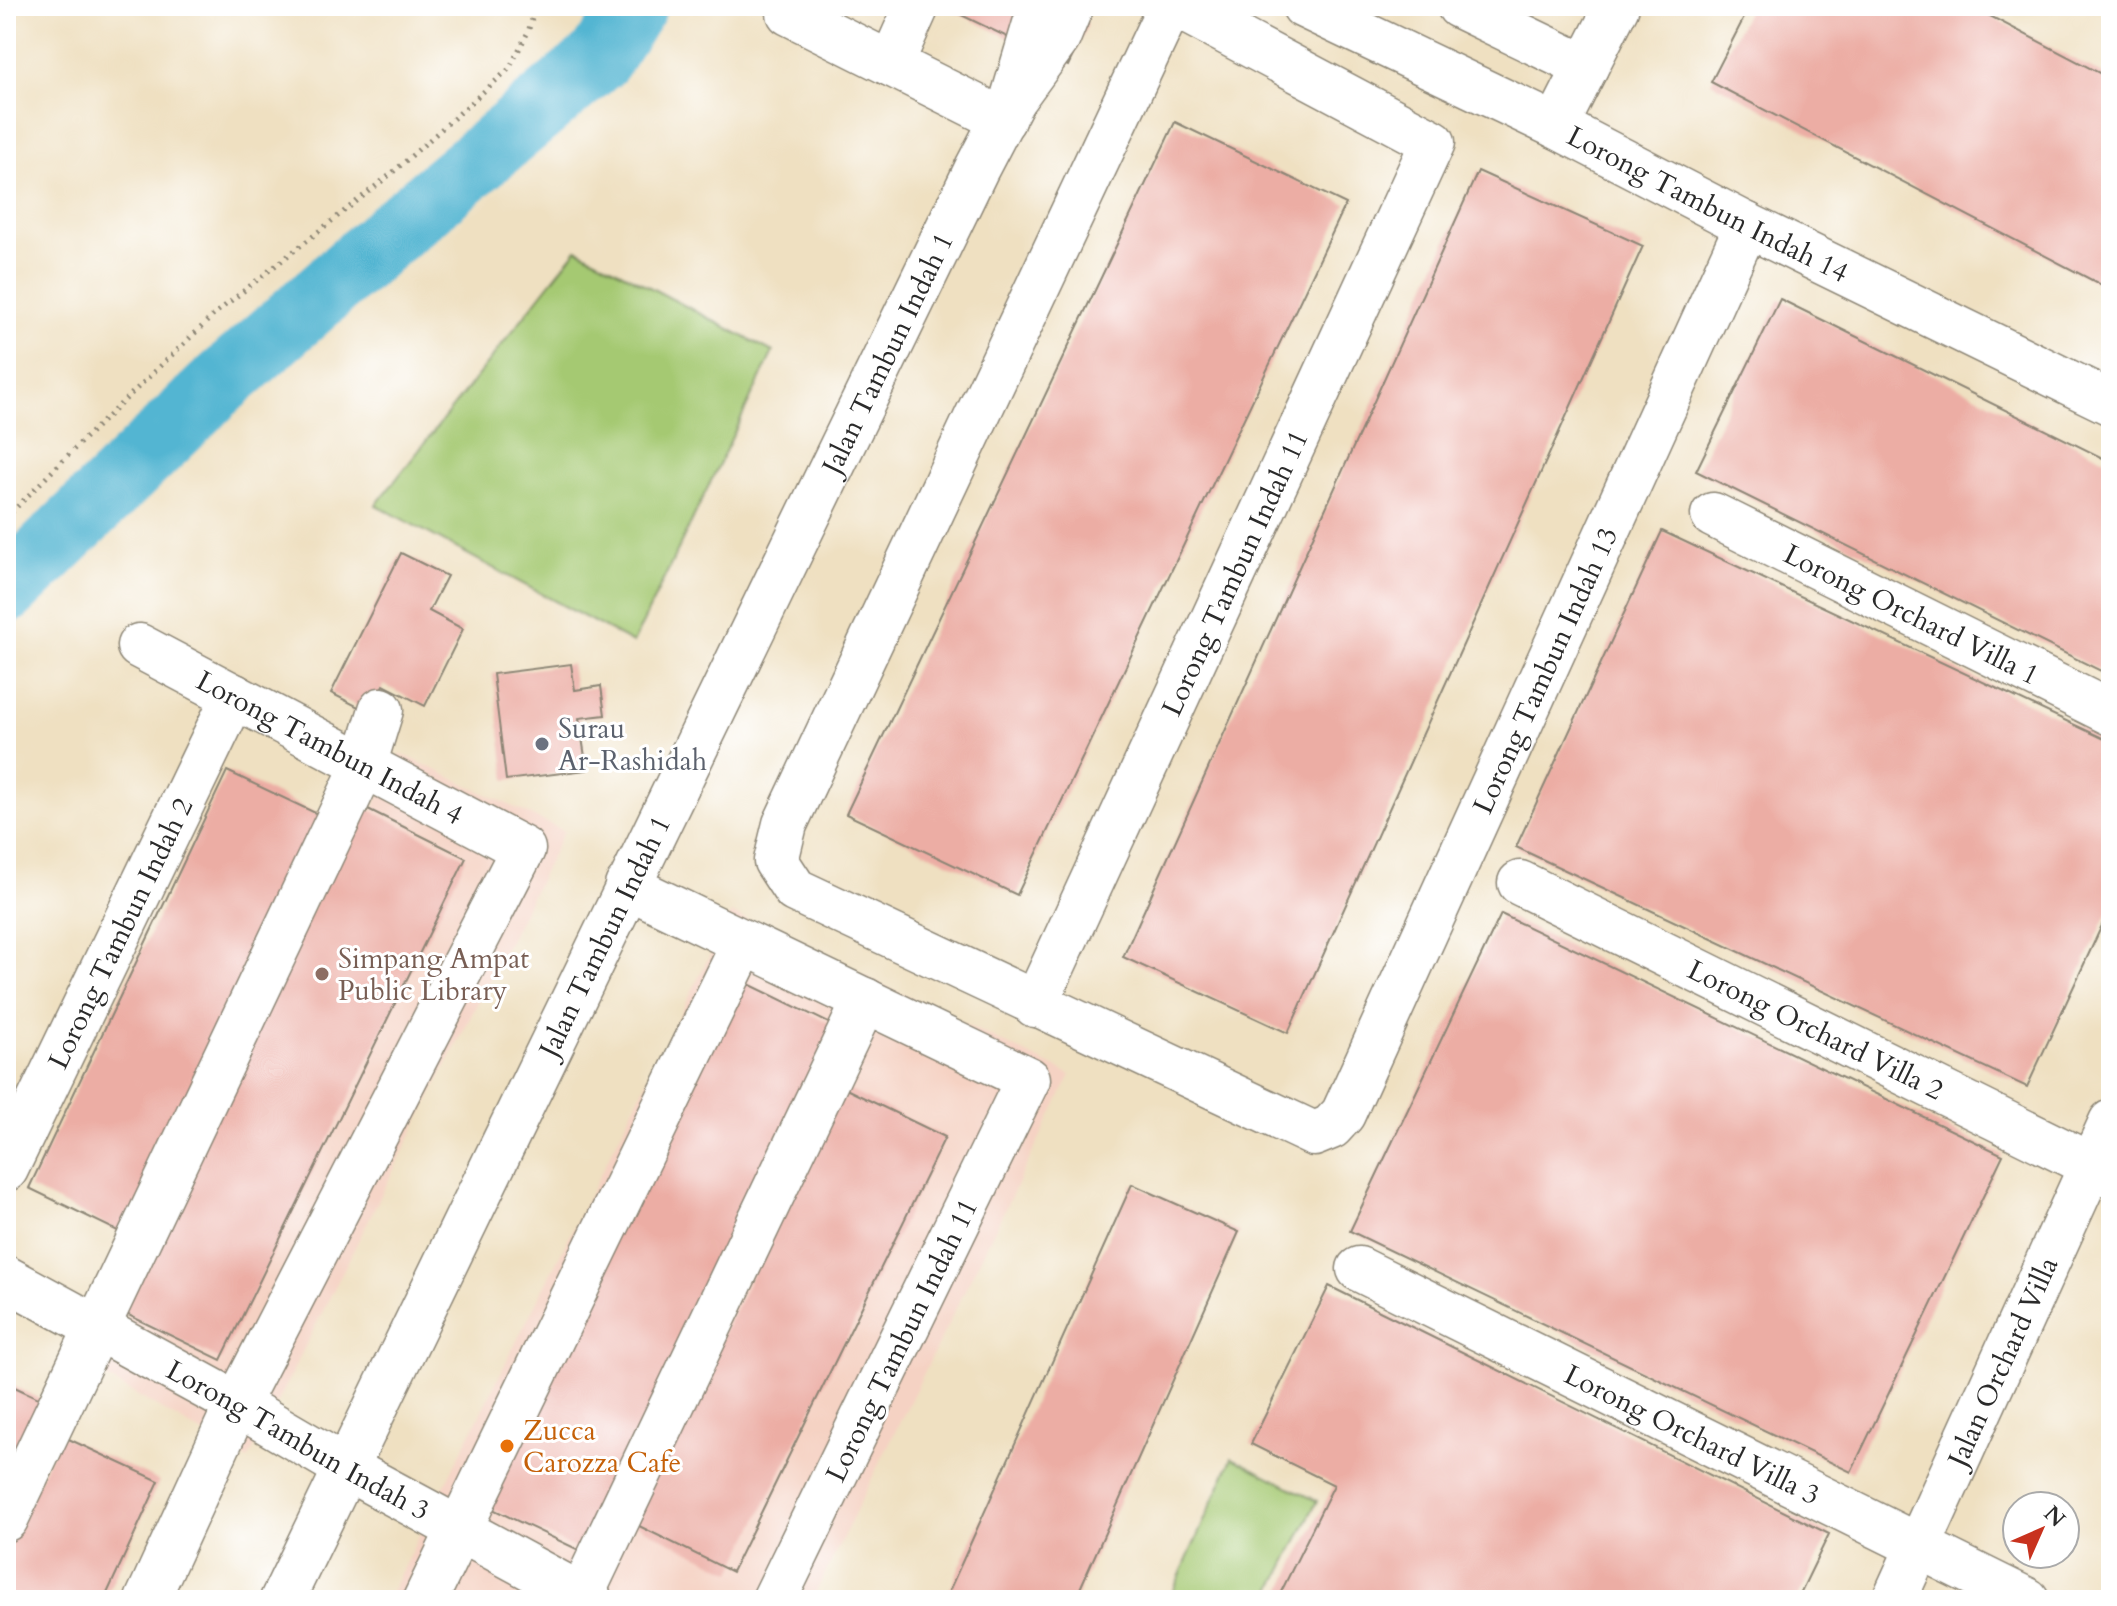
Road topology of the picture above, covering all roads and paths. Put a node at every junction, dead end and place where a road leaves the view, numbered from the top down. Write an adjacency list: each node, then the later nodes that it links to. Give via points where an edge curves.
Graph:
1 (536, 6): 18 (path, via 509,69 402,164 217,312)
2 (917, 6): 11 (street)
3 (1047, 6): 13 (street, Jalan Tambun Indah 1, via 1035,24)
4 (1071, 6): 13 (street, Jalan Tambun Indah 1, via 1058,38)
5 (1170, 6): 28 (street, via 785,824 776,861 795,890)
6 (1177, 6): 28 (street, Lorong Tambun Indah 11, via 1433,142)
7 (1304, 6): 14 (street, Lorong Tambun Indah 14)
8 (1459, 6): 12 (street)
9 (1617, 6): 12 (street)
10 (789, 13): 11 (street)
11 (891, 64): 13 (street)
12 (1586, 67): 14 (street)
13 (1008, 111): 25 (street, Jalan Tambun Indah 1)
14 (1556, 126): 15 (street, Lorong Tambun Indah 14)
15 (1747, 225): 16 (street, Lorong Tambun Indah 14); 28 (street, Lorong Tambun Indah 13, via 1343,1114 1314,1134)
16 (2111, 403)
17 (1713, 515): 22 (street, Lorong Orchard Villa 1)
18 (6, 518)
19 (139, 646): 20 (street, Lorong Tambun Indah 4)
20 (234, 696): 23 (street, Lorong Tambun Indah 4); 30 (street, Lorong Tambun Indah 2)
21 (381, 710): 23 (street)
22 (2111, 713)
23 (364, 765): 34 (street); 35 (street, Lorong Tambun Indah 4, via 523,849)
24 (1520, 883): 31 (street, Lorong Orchard Villa 2)
25 (627, 886): 26 (street); 36 (street, Jalan Tambun Indah 1)
26 (744, 943): 27 (street); 38 (street)
27 (865, 1000): 40 (street); 44 (street, Lorong Tambun Indah 11, via 1028,1079)
28 (1035, 1005)
29 (2111, 1122): 31 (street, Jalan Orchard Villa)
30 (6, 1169)
31 (2101, 1170): 39 (street, Jalan Orchard Villa)
32 (1359, 1269): 39 (street, Lorong Orchard Villa 3)
33 (6, 1278): 34 (street, Lorong Tambun Indah 3)
34 (97, 1329): 35 (street, Lorong Tambun Indah 3); 37 (street)
35 (237, 1404): 36 (street, Lorong Tambun Indah 3); 41 (street)
36 (346, 1468): 38 (street, Lorong Tambun Indah 3); 42 (street, Jalan Tambun Indah 1)
37 (6, 1519)
38 (459, 1530): 40 (street, Lorong Tambun Indah 3); 43 (street)
39 (1919, 1546): 45 (street, Jalan Orchard Villa); 46 (street, Lorong Orchard Villa 3)
40 (583, 1598)
41 (147, 1600)
42 (282, 1600)
43 (425, 1600)
44 (774, 1600)
45 (1894, 1600)
46 (2027, 1600)

